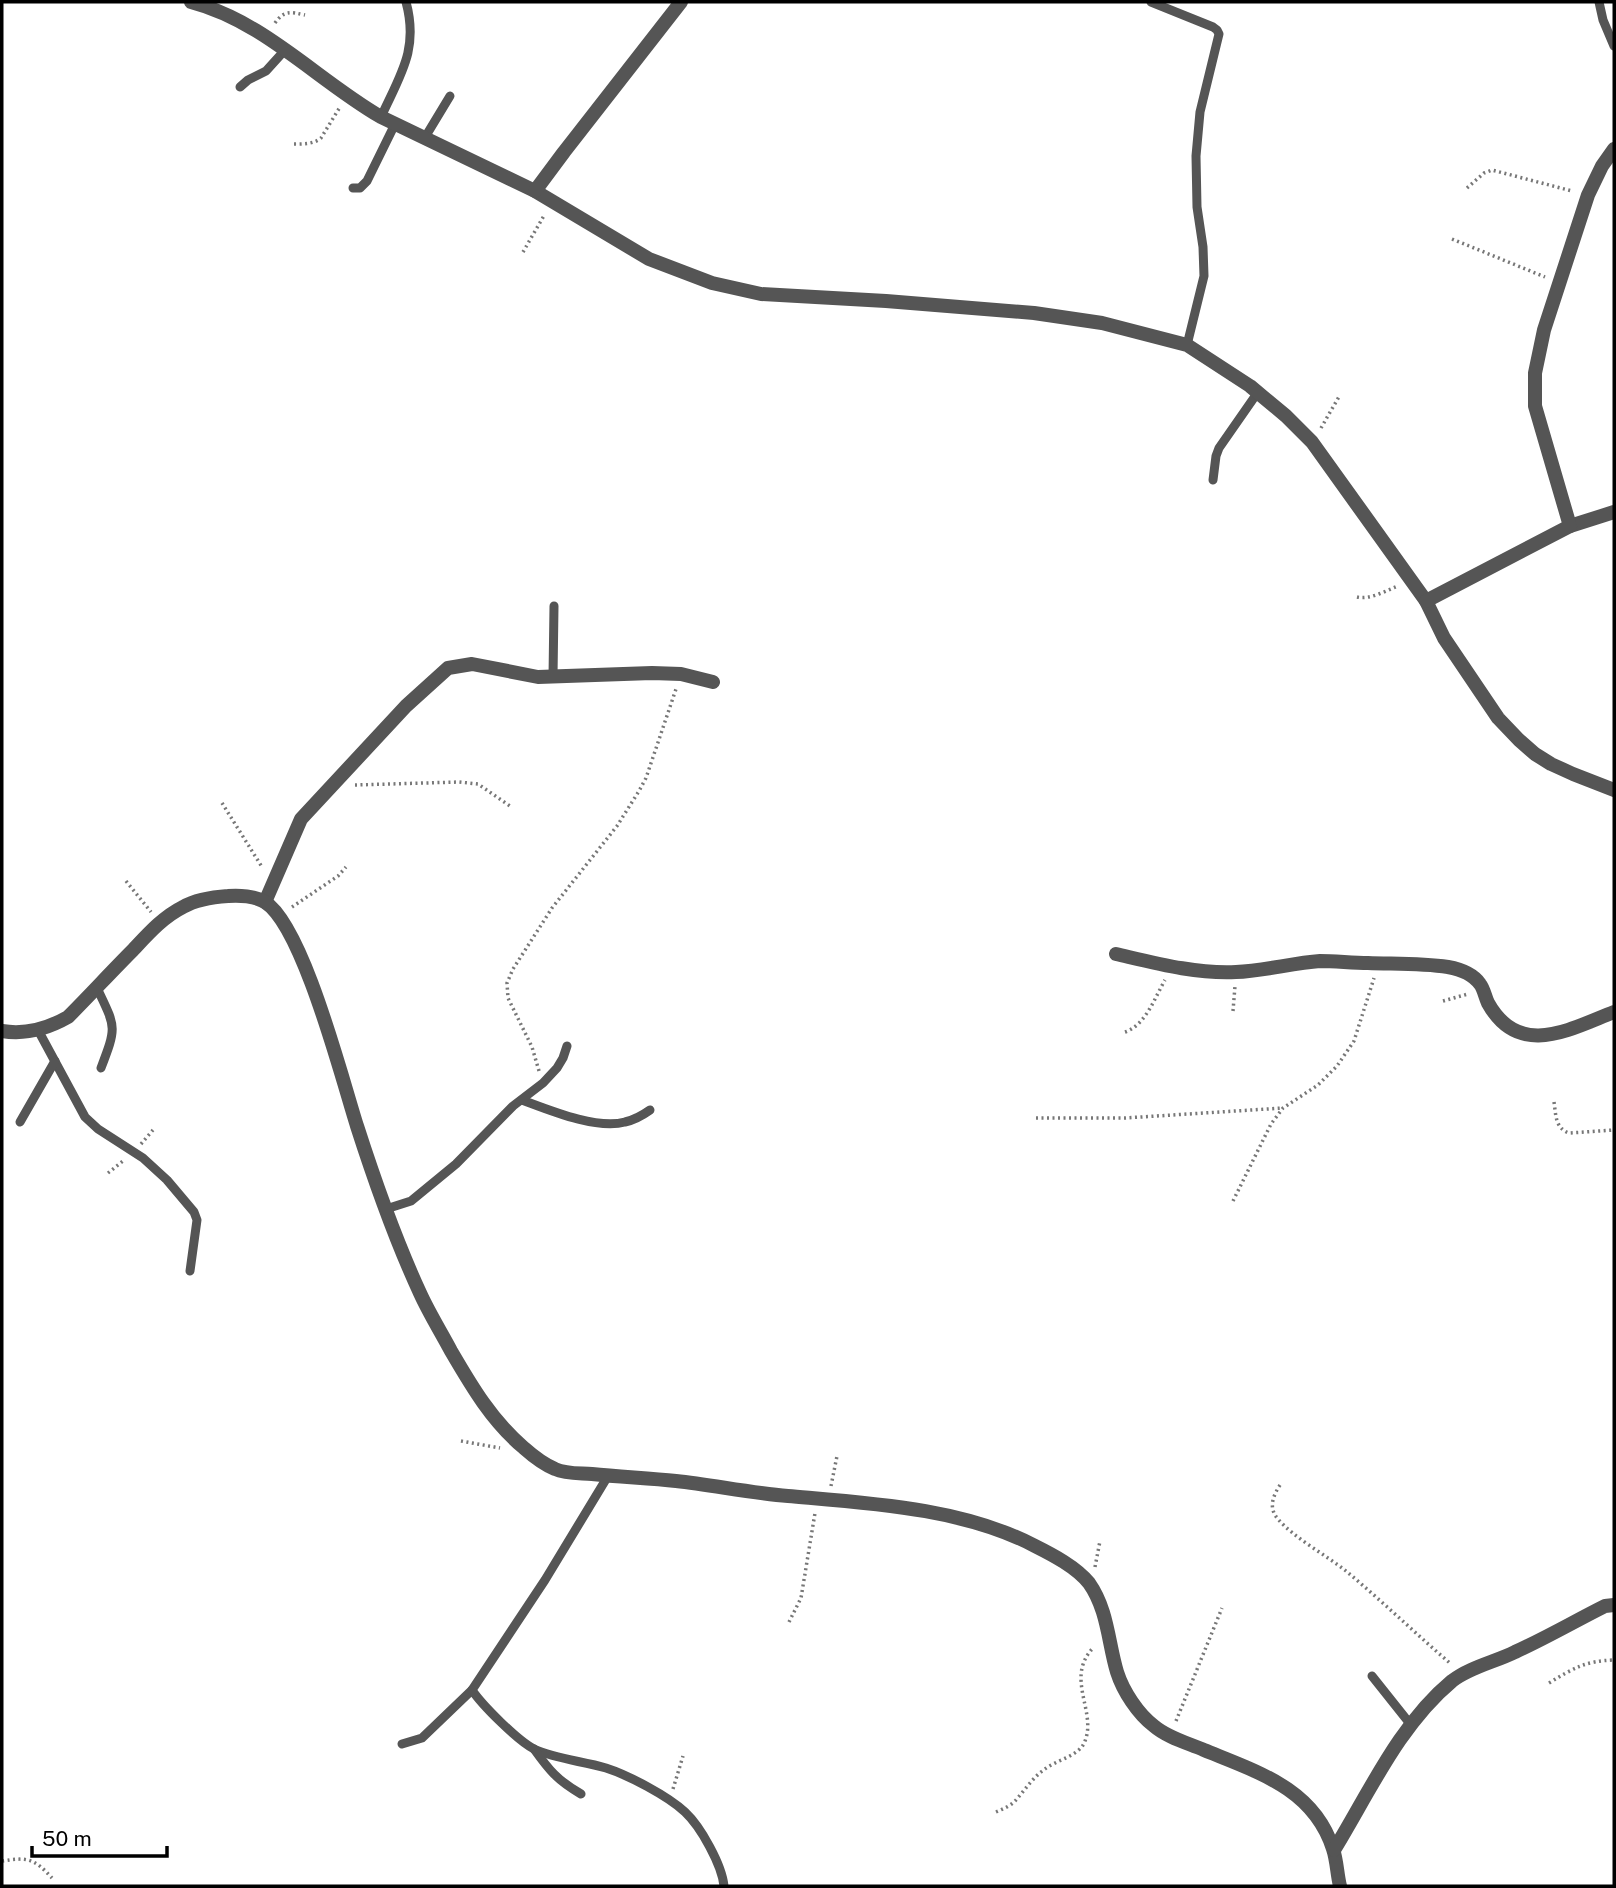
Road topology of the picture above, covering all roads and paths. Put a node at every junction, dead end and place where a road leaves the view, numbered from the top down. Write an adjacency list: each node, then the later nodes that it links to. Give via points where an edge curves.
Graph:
1 (191, 2): 7 (street, via 222,12)
2 (406, 2): 13 (lane, via 410,29 407,60)
3 (681, 2): 20 (street)
4 (1152, 2): 26 (lane, via 1213,27 1219,34 1200,112 1197,207 1204,276)
5 (1599, 2): 8 (lane)
6 (305, 15): 7 (path, via 280,15)
7 (267, 37): 9 (street)
8 (1614, 46)
9 (285, 50): 10 (lane, via 266,71); 11 (street)
10 (240, 87)
11 (346, 95): 13 (street); 16 (path, via 321,138)
12 (450, 96): 15 (lane)
13 (381, 117): 14 (street)
14 (395, 124): 15 (street); 18 (lane, via 367,181)
15 (424, 139): 20 (street)
16 (294, 144)
17 (1614, 149): 21 (street)
18 (354, 188)
19 (1467, 188): 21 (path, via 1492,170)
20 (535, 191): 22 (street)
21 (1588, 195): 25 (street)
22 (553, 202): 24 (path); 26 (street, via 649,259 736,289 1034,313 1102,323)
23 (1452, 239): 25 (path)
24 (523, 251)
25 (1560, 284): 32 (street, via 1539,352 1535,406)
26 (1187, 345): 27 (street)
27 (1258, 392): 29 (street); 30 (lane, via 1219,448)
28 (1340, 395): 29 (path)
29 (1312, 442): 33 (street)
30 (1213, 480)
31 (1614, 512): 32 (street)
32 (1570, 526): 35 (street)
33 (1411, 580): 34 (path, via 1371,597); 35 (street)
34 (1357, 597)
35 (1426, 601): 41 (street, via 1444,638 1498,718 1519,740 1551,764)
36 (554, 606): 38 (lane)
37 (681, 674): 38 (street); 39 (street); 65 (path, via 639,791 552,908 507,983 508,998 532,1047)
38 (553, 677): 40 (street, via 472,664 448,668)
39 (713, 682)
40 (332, 785): 43 (path, via 478,784); 46 (street, via 302,819)
41 (1614, 790)
42 (222, 803): 46 (path)
43 (510, 806)
44 (346, 867): 48 (path)
45 (125, 881): 49 (path)
46 (272, 884): 47 (street)
47 (265, 902): 48 (street); 49 (street, via 236,895 209,897 182,907)
48 (279, 916): 74 (street, via 316,996)
49 (159, 923): 54 (street)
50 (1116, 954): 52 (street)
51 (1378, 963): 53 (street, via 1321,961); 55 (street, via 1451,968 1469,974); 68 (path, via 1354,1041 1318,1085)
52 (1173, 967): 53 (street); 61 (path, via 1141,1021)
53 (1237, 972): 57 (path)
54 (96, 988): 59 (street, via 68,1017); 64 (lane, via 113,1022)
55 (1483, 990): 56 (path); 58 (street, via 1501,1021 1517,1033 1561,1033)
56 (1443, 1001)
57 (1233, 1012)
58 (1614, 1012)
59 (37, 1030): 60 (street); 63 (lane)
60 (2, 1031)
61 (1125, 1032)
62 (567, 1046): 65 (lane, via 557,1068)
63 (55, 1061): 71 (lane); 75 (lane, via 85,1117 143,1158 194,1212 197,1220)
64 (101, 1068)
65 (543, 1083): 66 (lane)
66 (522, 1100): 69 (lane, via 604,1124 626,1122); 74 (lane, via 427,1190)
67 (1554, 1101): 72 (path, via 1556,1121 1564,1131)
68 (1283, 1108): 70 (path, via 1125,1118); 73 (path)
69 (650, 1110)
70 (1035, 1118)
71 (20, 1122)
72 (1614, 1130)
73 (1233, 1201)
74 (386, 1209): 77 (street, via 421,1296 460,1366 498,1425)
75 (190, 1271)
76 (461, 1441): 77 (path)
77 (524, 1449): 79 (street, via 560,1472)
78 (837, 1456): 81 (path)
79 (608, 1476): 81 (street); 90 (lane)
80 (1280, 1485): 87 (path, via 1272,1507 1277,1518 1345,1570)
81 (824, 1498): 84 (path, via 812,1528 801,1598); 85 (street, via 951,1516 1034,1545 1085,1578 1103,1610)
82 (1614, 1605): 87 (street)
83 (1222, 1608): 92 (path)
84 (789, 1622)
85 (1110, 1637): 92 (street, via 1121,1683 1152,1725); 98 (path, via 1090,1651 1083,1664 1087,1731 1083,1745 1040,1772 1016,1800)
86 (1614, 1660): 89 (path, via 1581,1665)
87 (1464, 1674): 91 (street, via 1440,1692)
88 (1371, 1676): 91 (lane)
89 (1549, 1683)
90 (472, 1689): 93 (lane, via 422,1738); 94 (lane)
91 (1411, 1725): 99 (street)
92 (1170, 1736): 99 (street, via 1278,1783 1301,1798 1316,1813)
93 (402, 1744)
94 (534, 1749): 96 (lane, via 553,1775); 97 (lane, via 608,1769)
95 (683, 1756): 97 (path)
96 (580, 1794)
97 (669, 1801): 102 (lane, via 685,1812 706,1840 723,1873)
98 (996, 1812)
99 (1334, 1850): 103 (street)
100 (2, 1861): 101 (path, via 27,1859)
101 (52, 1878)
102 (724, 1886)
103 (1340, 1886)

